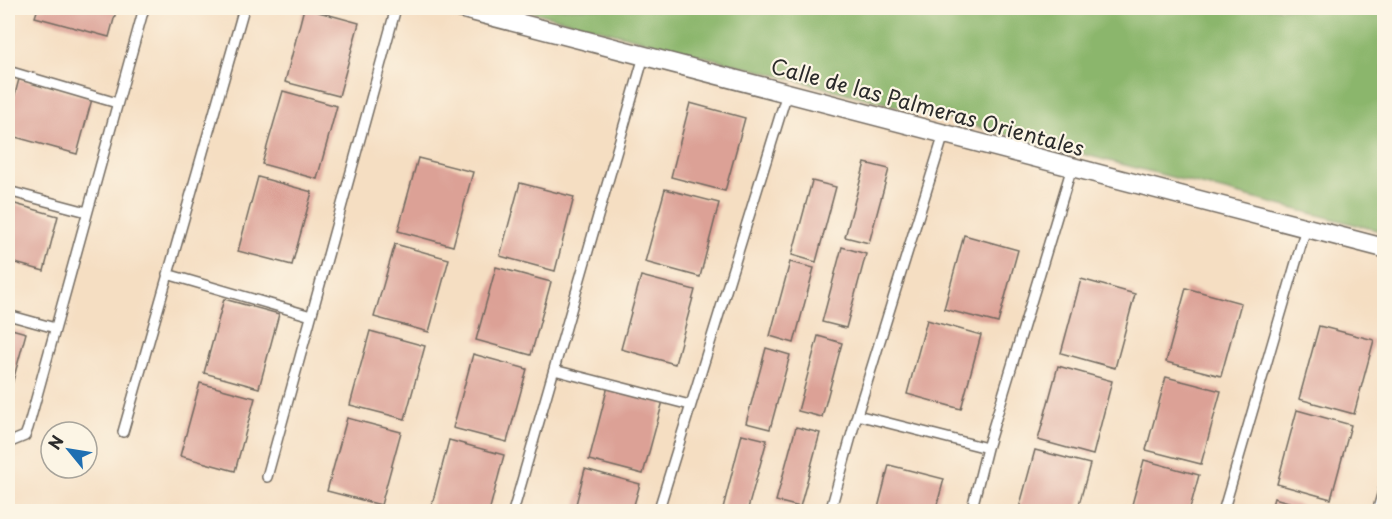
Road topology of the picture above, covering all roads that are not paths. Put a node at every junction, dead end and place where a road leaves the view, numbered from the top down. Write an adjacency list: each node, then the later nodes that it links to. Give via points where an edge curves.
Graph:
1 (144, 8): 8 (lane)
2 (244, 8): 15 (lane)
3 (396, 8): 17 (lane)
4 (460, 8): 5 (street, Calle de las Palmeras Orientales)
5 (644, 56): 7 (street, Calle de las Palmeras Orientales); 19 (lane)
6 (8, 71): 8 (lane)
7 (787, 93): 9 (street, Calle de las Palmeras Orientales); 20 (lane)
8 (117, 103): 12 (lane)
9 (944, 134): 10 (street, Calle de las Palmeras Orientales); 21 (lane)
10 (1072, 167): 13 (street, Calle de las Palmeras Orientales); 24 (lane)
11 (8, 190): 12 (lane)
12 (87, 212): 18 (lane)
13 (1306, 228): 14 (street, Calle de las Palmeras Orientales); 31 (lane)
14 (1384, 248)
15 (167, 274): 17 (lane); 22 (lane)
16 (8, 315): 18 (lane)
17 (311, 316): 25 (lane)
18 (56, 328): 23 (lane, via 25,436)
19 (554, 370): 20 (lane); 27 (lane)
20 (690, 405): 28 (lane)
21 (857, 415): 24 (lane); 29 (lane)
22 (123, 432)
23 (8, 443)
24 (987, 448): 30 (lane)
25 (267, 477)
26 (1384, 488): 32 (lane)
27 (513, 512)
28 (658, 512)
29 (830, 512)
30 (970, 512)
31 (1223, 512)
32 (1377, 512)

